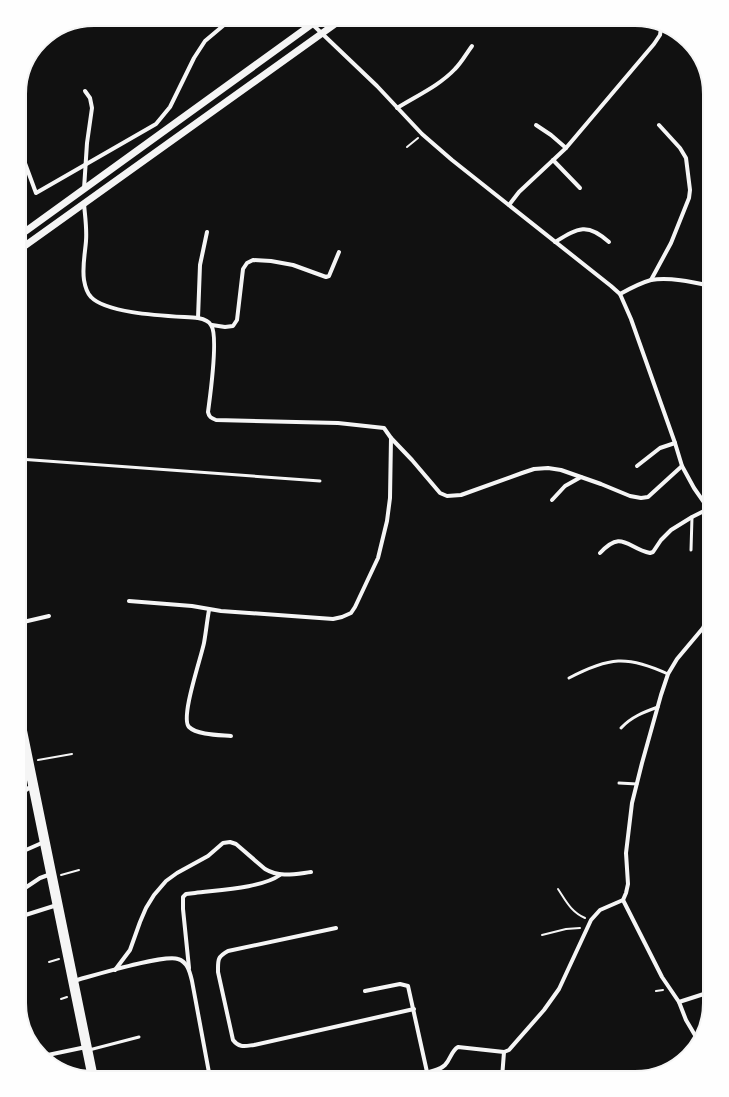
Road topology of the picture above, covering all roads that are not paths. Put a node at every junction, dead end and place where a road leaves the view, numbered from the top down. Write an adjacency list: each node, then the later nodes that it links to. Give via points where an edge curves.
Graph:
1 (223, 26): 14 (street, via 205,41 170,107 156,124)
2 (309, 26): 17 (street)
3 (314, 26): 6 (street)
4 (332, 26): 6 (street)
5 (661, 31): 12 (street, via 654,44)
6 (321, 34): 9 (street); 18 (street)
7 (472, 46): 9 (street, via 462,61 442,81)
8 (85, 91): 14 (street, via 92,108)
9 (397, 108): 19 (street, via 422,134)
10 (536, 125): 12 (street)
11 (659, 125): 26 (street, via 686,158 690,190 671,243)
12 (566, 148): 13 (street)
13 (553, 160): 16 (street); 19 (street)
14 (86, 164): 15 (street, via 36,193); 17 (street)
15 (26, 166)
16 (580, 188)
17 (84, 190): 20 (street)
18 (84, 204): 24 (street); 29 (street, via 84,281 92,298 102,304 134,313)
19 (509, 205): 22 (street)
20 (26, 231)
21 (207, 232): 29 (street, via 200,265)
22 (555, 242): 23 (street, via 582,229 592,229); 28 (street)
23 (609, 242)
24 (26, 245)
25 (339, 252): 30 (street, via 329,276 326,277 293,265 252,260 243,269 237,320 233,326)
26 (650, 280): 27 (street, via 667,279); 28 (street)
27 (703, 284)
28 (620, 294): 32 (street)
29 (198, 318): 30 (street)
30 (212, 325): 31 (street, via 214,360 208,412 212,418 374,426 384,428)
31 (391, 438): 36 (street, via 440,493 447,496 462,495 534,469 561,470); 45 (street, via 387,521 378,558 350,613 342,618 333,619)
32 (675, 443): 34 (street, via 660,448); 35 (street)
33 (26, 459): 37 (lane)
34 (637, 466)
35 (682, 466): 36 (street, via 648,497 641,498); 39 (street)
36 (581, 477): 38 (street, via 565,486)
37 (320, 480)
38 (552, 500)
39 (703, 501)
40 (703, 512): 41 (street)
41 (692, 517): 42 (lane); 43 (street, via 671,530 653,552 621,541 613,542)
42 (692, 550)
43 (600, 553)
44 (129, 601): 45 (street, via 192,606)
45 (209, 610): 53 (street, via 186,719 188,726 200,733)
46 (49, 616): 47 (street)
47 (26, 621)
48 (703, 628): 49 (street)
49 (668, 674): 50 (lane, via 650,665 610,661); 51 (street)
50 (569, 678)
51 (658, 707): 52 (lane, via 637,715); 56 (street)
52 (621, 728)
53 (231, 736)
54 (26, 752): 57 (highway)
55 (619, 783): 56 (lane)
56 (637, 784): 65 (street, via 626,854 628,884)
57 (33, 785): 58 (street); 59 (highway)
58 (26, 790)
59 (45, 842): 60 (street); 63 (highway)
60 (26, 850)
61 (311, 872): 62 (street)
62 (280, 875): 69 (street, via 265,869 236,844 223,843 208,856 166,881 154,895 140,922 130,950); 70 (street, via 258,883 195,892 183,897)
63 (52, 876): 64 (street, via 40,878); 66 (highway)
64 (26, 887)
65 (623, 900): 74 (street, via 662,977); 79 (street, via 600,910 591,920 559,989 525,1033)
66 (58, 904): 67 (street); 71 (highway)
67 (26, 915)
68 (336, 928): 75 (street, via 228,951 221,955 218,972 236,1044 242,1047 254,1045)
69 (115, 970): 70 (street, via 162,959 178,959 185,963); 71 (street)
70 (189, 970): 82 (street)
71 (73, 981): 78 (highway)
72 (365, 991): 75 (street, via 408,986)
73 (703, 994): 74 (street)
74 (679, 1002): 76 (street)
75 (414, 1009): 83 (street)
76 (695, 1035)
77 (139, 1037): 78 (lane)
78 (87, 1048): 80 (street); 81 (highway)
79 (504, 1052): 84 (street, via 458,1047 444,1066); 85 (street)
80 (50, 1055)
81 (92, 1071)
82 (209, 1071)
83 (427, 1071)
84 (432, 1071)
85 (503, 1071)

